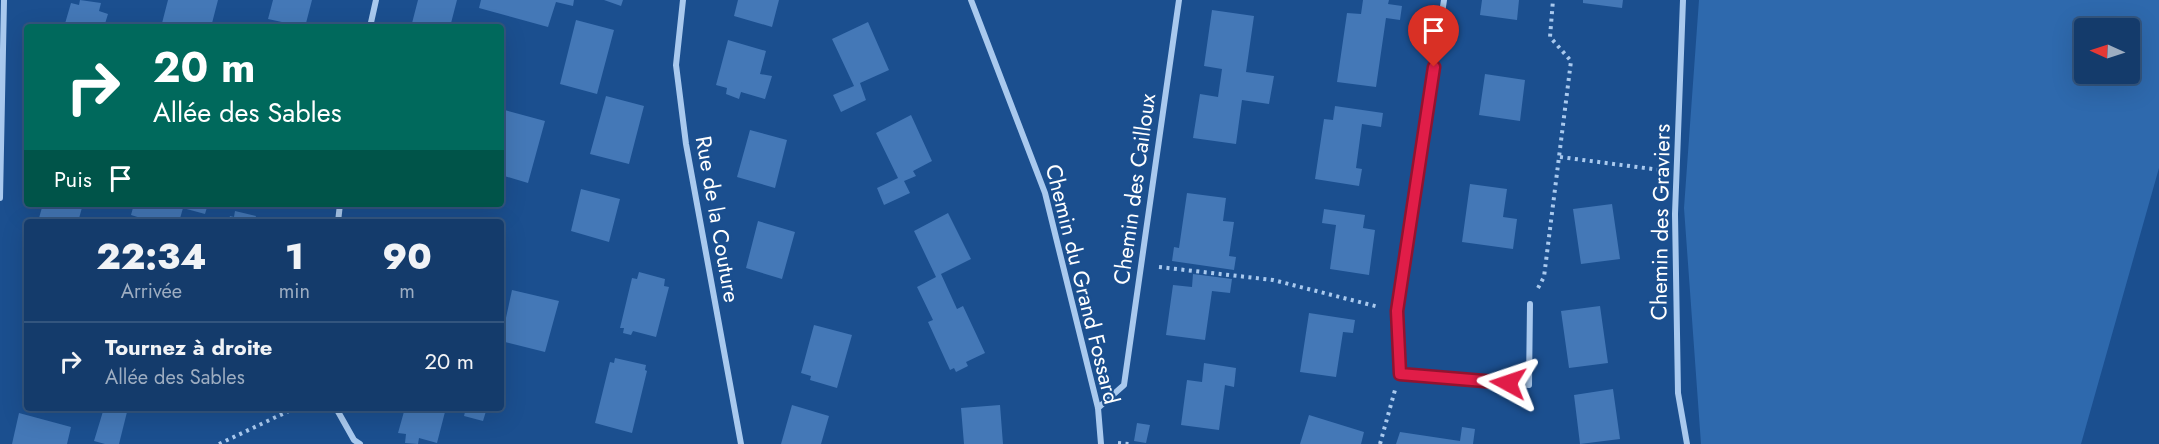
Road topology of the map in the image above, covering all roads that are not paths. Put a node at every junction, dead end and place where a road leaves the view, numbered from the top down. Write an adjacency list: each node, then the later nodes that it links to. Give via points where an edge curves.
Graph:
1 (4, 0): 9 (street)
2 (376, 0): 8 (street)
3 (684, 0): 14 (street, Rue de la Couture, via 676,65 686,144)
4 (971, 0): 11 (street, Chemin du Grand Fossard, via 1046,193)
5 (1179, 0): 11 (street, Chemin des Cailloux, via 1124,385)
6 (1444, 0): 10 (street, via 1397,311 1400,374 1529,385)
7 (1683, 0): 16 (street, Chemin des Graviers, via 1675,214 1678,393)
8 (371, 24)
9 (0, 198)
10 (1530, 304)
11 (1098, 408): 15 (street, Chemin du Grand Fossard)
12 (338, 411): 13 (street)
13 (360, 444)
14 (741, 444)
15 (1101, 444)
16 (1687, 444)

